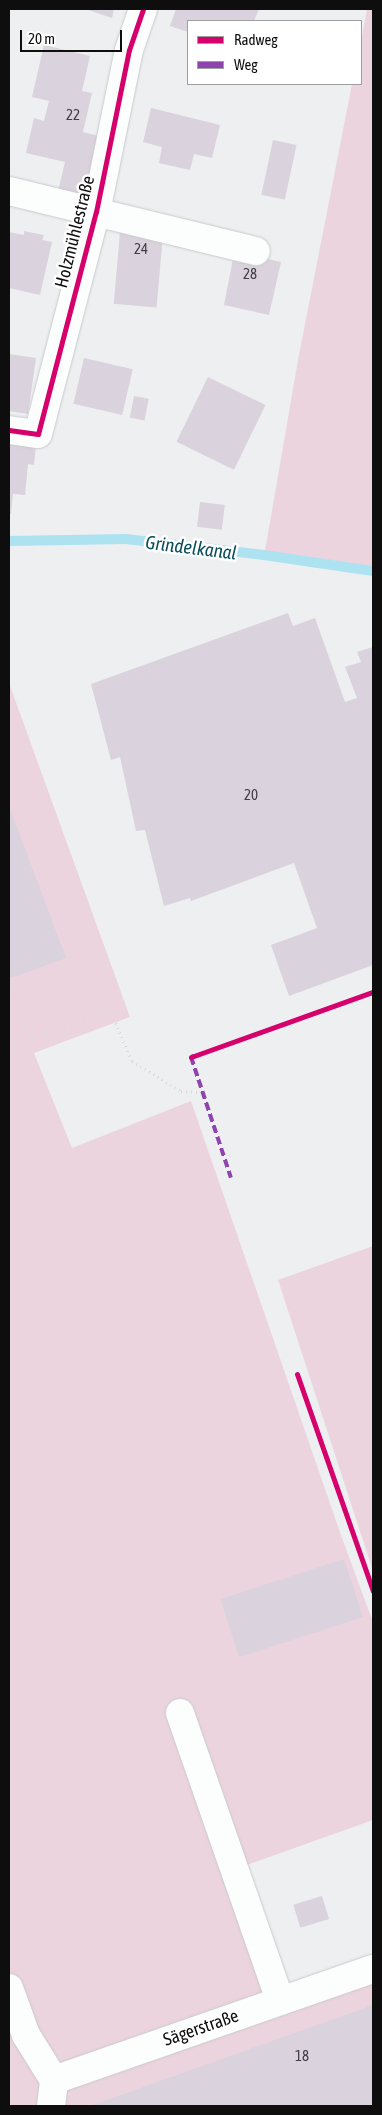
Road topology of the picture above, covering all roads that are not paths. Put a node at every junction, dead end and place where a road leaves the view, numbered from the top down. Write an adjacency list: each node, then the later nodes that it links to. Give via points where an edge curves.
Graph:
1 (143, 9): 3 (street, Holzmühlestraße, via 129,50)
2 (9, 191): 3 (street, Holzmühlestraße)
3 (96, 212): 4 (street, Holzmühlestraße); 5 (street, Holzmühlestraße, via 38,434)
4 (256, 251)
5 (9, 430)
6 (180, 1713): 9 (street)
7 (373, 1969): 9 (street, Sägerstraße)
8 (9, 1988): 10 (street)
9 (280, 2000): 11 (street, Sägerstraße)
10 (17, 2038): 11 (street)
11 (54, 2080): 12 (street)
12 (52, 2106)

